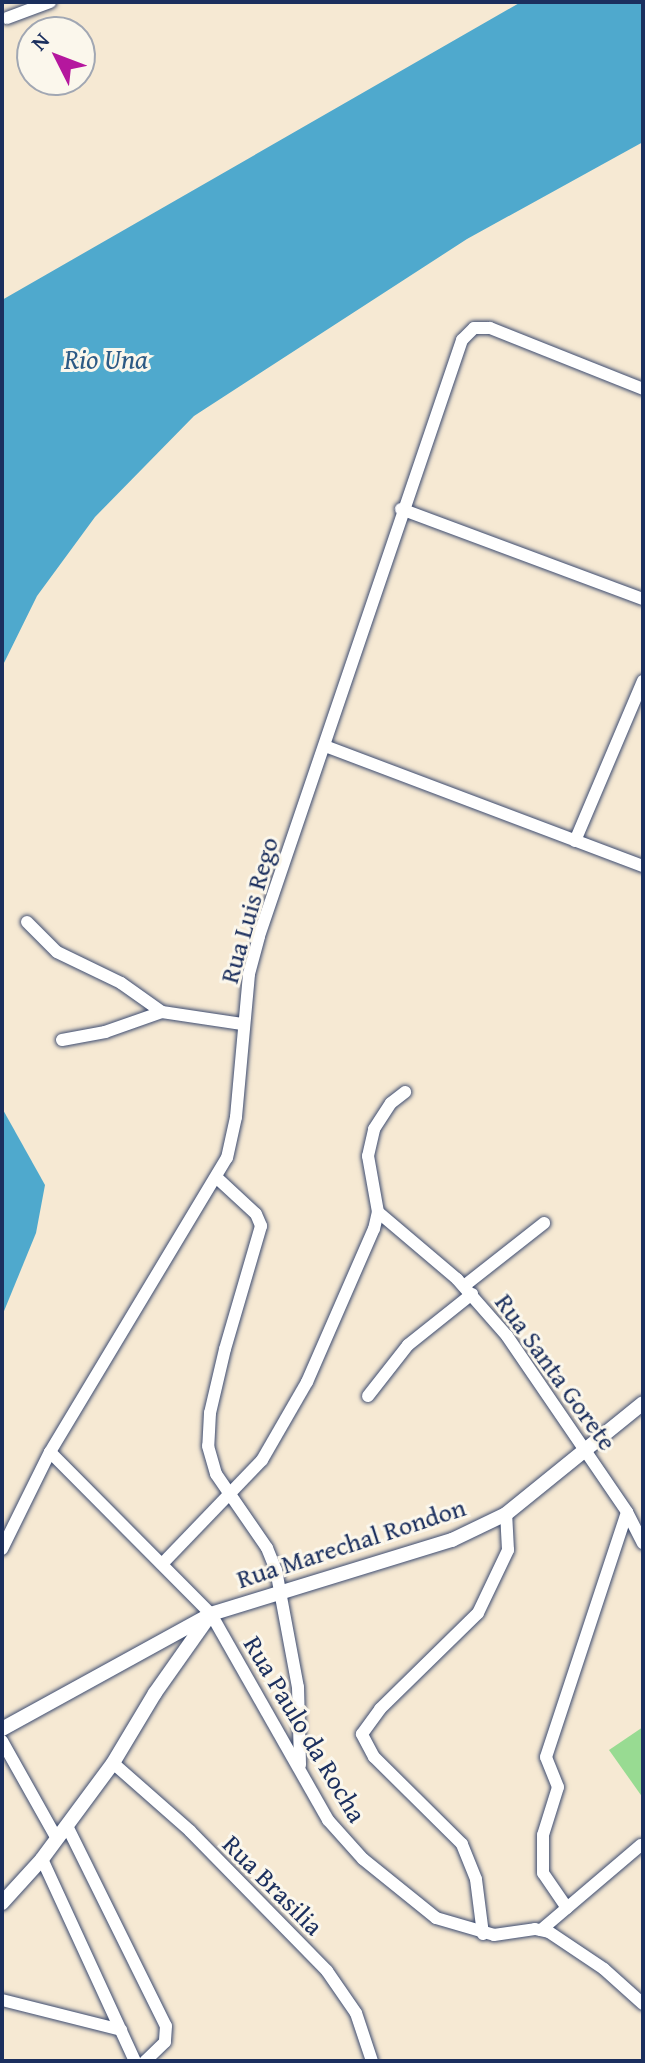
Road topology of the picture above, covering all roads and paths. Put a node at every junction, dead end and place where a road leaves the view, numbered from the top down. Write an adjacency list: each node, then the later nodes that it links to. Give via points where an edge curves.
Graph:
1 (50, 2): 2 (street)
2 (7, 18)
3 (643, 389): 4 (street, Rua Luis Rego, via 490,328 470,330 455,356)
4 (401, 509): 5 (street); 7 (street, Rua Luis Rego)
5 (643, 599)
6 (643, 681): 8 (street)
7 (325, 746): 8 (street); 12 (street, Rua Luis Rego, via 259,936)
8 (575, 841): 9 (street)
9 (643, 866)
10 (27, 922): 11 (street, via 57,952 121,983)
11 (162, 1012): 12 (street); 13 (street)
12 (242, 1024): 15 (street, Rua Luis Rego, via 236,1117 227,1158)
13 (62, 1040)
14 (405, 1092): 16 (street, via 374,1129 369,1168)
15 (216, 1177): 22 (street, Rua Luis Rego); 23 (street, via 256,1214 261,1226 207,1430 211,1459)
16 (378, 1212): 18 (street, Rua Santa Gorete); 23 (street, via 368,1247 307,1382 277,1438)
17 (544, 1223): 18 (street)
18 (468, 1290): 19 (street, via 408,1345); 21 (street, Rua Santa Gorete, via 538,1377)
19 (368, 1396)
20 (643, 1403): 21 (street, Rua Marechal Rondon)
21 (585, 1451): 24 (street, Rua Santa Gorete); 25 (street, Rua Marechal Rondon)
22 (50, 1452): 27 (street, Rua Luis Rego); 28 (street, Rua Paulo da Rocha)
23 (229, 1495): 28 (street); 29 (street, via 267,1548)
24 (627, 1512): 26 (street, Rua Santa Gorete); 40 (street, via 546,1757 558,1787 543,1835 543,1873)
25 (506, 1514): 29 (street, Rua Marechal Rondon, via 452,1540); 42 (street, via 508,1550 478,1613 380,1709 362,1734 374,1757 462,1844 476,1879)
26 (643, 1543)
27 (2, 1549)
28 (162, 1564): 30 (street, Rua Paulo da Rocha)
29 (280, 1595): 30 (street, Rua Marechal Rondon); 34 (street, via 298,1687)
30 (211, 1614): 31 (street, Rua Marechal Rondon); 33 (street); 34 (street, Rua Paulo da Rocha)
31 (2, 1729)
32 (2, 1741): 36 (street)
33 (113, 1763): 35 (street); 48 (street, Rua Brasilia, via 190,1831 327,1971 356,2013)
34 (300, 1765): 42 (street, Rua Paulo da Rocha, via 328,1820 363,1859 436,1918)
35 (67, 1826): 36 (street); 47 (street, via 166,2026 165,2042)
36 (57, 1839): 38 (street)
37 (641, 1845): 40 (street)
38 (42, 1859): 39 (street); 45 (street)
39 (2, 1903)
40 (567, 1908): 41 (street)
41 (541, 1930): 42 (street, Rua Paulo da Rocha); 44 (street, via 604,1969)
42 (483, 1934)
43 (2, 2000): 45 (street)
44 (643, 2004)
45 (121, 2030): 46 (street)
46 (135, 2061)
47 (145, 2061)
48 (372, 2061)

